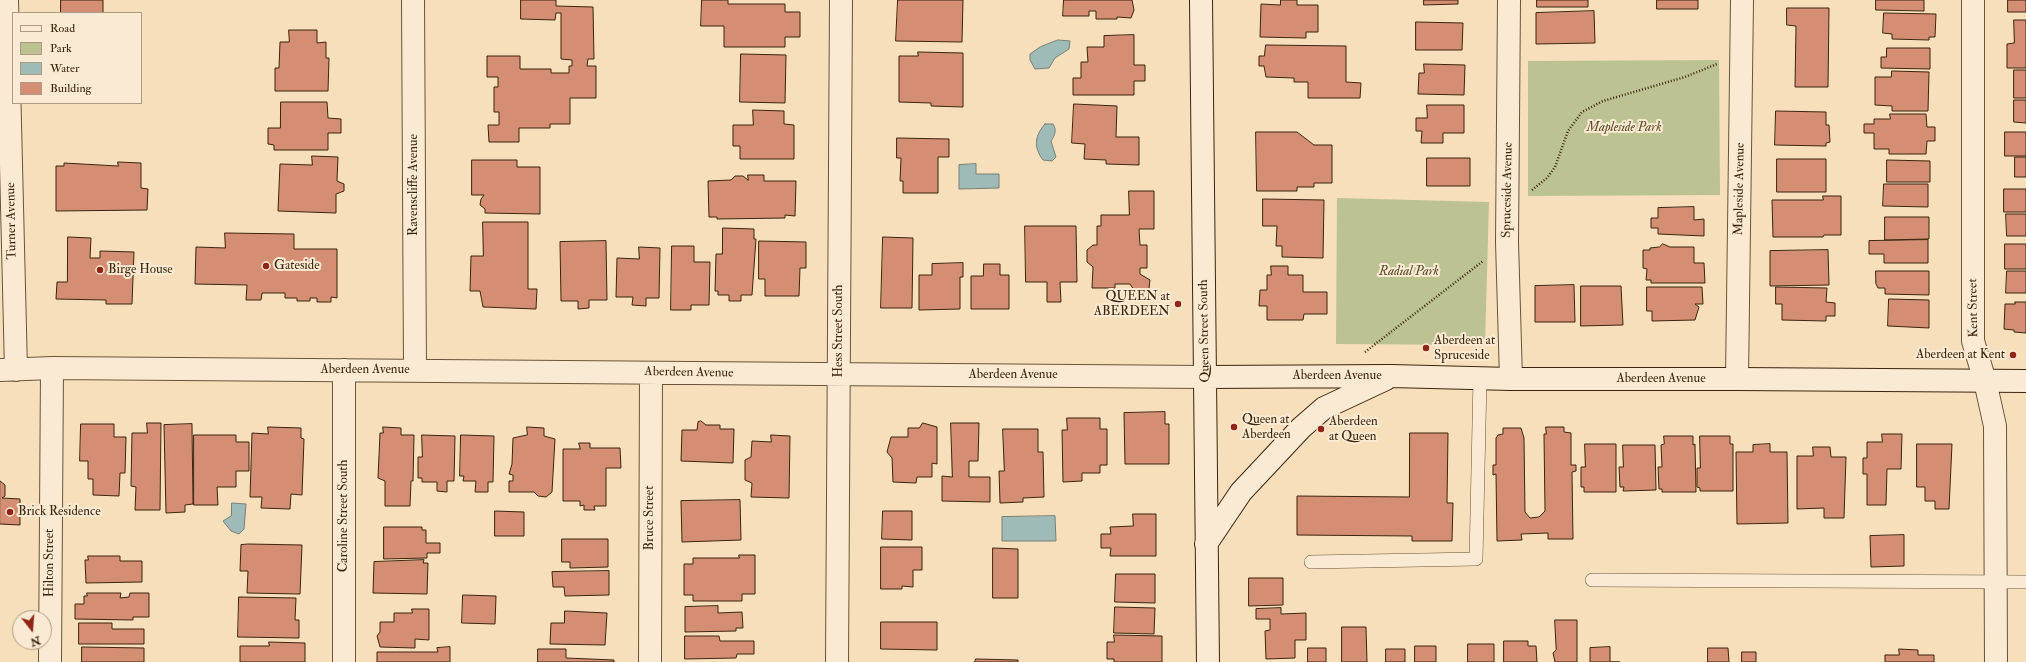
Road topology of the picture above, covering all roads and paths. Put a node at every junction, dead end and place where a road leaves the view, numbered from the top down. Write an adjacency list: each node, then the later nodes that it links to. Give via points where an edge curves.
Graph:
1 (7, 0): 13 (street, Turner Avenue)
2 (414, 0): 15 (street, Ravenscliffe Avenue)
3 (841, 0): 17 (street, Hess Street South)
4 (1201, 0): 19 (street, Queen Street South)
5 (1508, 0): 9 (street, Spruceside Avenue)
6 (1742, 0): 8 (street, Mapleside Avenue)
7 (1973, 0): 23 (street, Kent Street, via 1973,341)
8 (1742, 54): 9 (path, via 1685,77 1603,101 1582,112 1568,131 1555,167 1547,178); 21 (street, Mapleside Avenue)
9 (1508, 209): 10 (street, Spruceside Avenue)
10 (1507, 242): 11 (path); 22 (street, Spruceside Avenue)
11 (1364, 353)
12 (52, 368): 13 (street, Aberdeen Avenue); 14 (street, Aberdeen Avenue); 30 (street, Hilton Street)
13 (8, 370)
14 (344, 370): 15 (street, Aberdeen Avenue); 31 (street, Caroline Street South)
15 (415, 370): 16 (street, Aberdeen Avenue)
16 (650, 373): 17 (street, Aberdeen Avenue); 32 (street, Bruce Street)
17 (838, 375): 19 (street, Aberdeen Avenue); 33 (street, Hess Street South)
18 (1391, 376): 19 (street, Aberdeen Avenue); 20 (street, Aberdeen Avenue); 25 (street, via 1324,408 1301,428 1242,492)
19 (1205, 377): 25 (street, Queen Street South)
20 (1480, 379): 22 (street, Aberdeen Avenue); 26 (lane, via 1476,559)
21 (1737, 379): 22 (street, Aberdeen Avenue); 23 (street, Aberdeen Avenue)
22 (1510, 380)
23 (1985, 381): 24 (street, Aberdeen Avenue); 28 (street, Kent Street, via 1995,426)
24 (2026, 381)
25 (1206, 544): 34 (street, Queen Street South)
26 (1311, 562)
27 (1592, 580): 28 (lane)
28 (1995, 582): 29 (lane); 35 (street, Kent Street)
29 (2026, 582)
30 (50, 662)
31 (344, 662)
32 (650, 662)
33 (837, 662)
34 (1208, 662)
35 (1996, 662)

